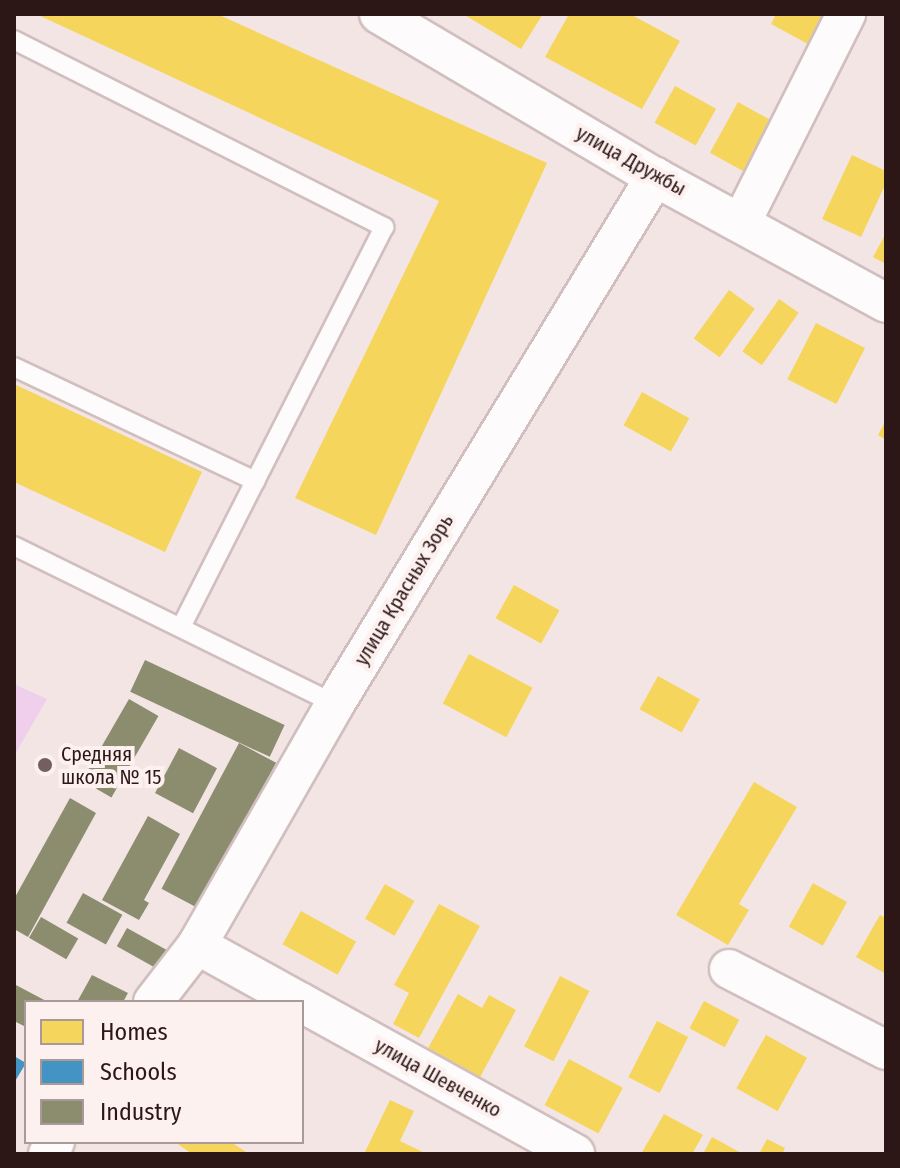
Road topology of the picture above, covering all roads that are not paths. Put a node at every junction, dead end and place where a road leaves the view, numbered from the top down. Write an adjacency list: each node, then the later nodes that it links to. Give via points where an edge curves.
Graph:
1 (379, 14): 4 (street, улица Дружбы)
2 (846, 14): 5 (street)
3 (14, 40): 8 (lane, via 384,227)
4 (655, 177): 5 (street, улица Дружбы); 11 (street, улица Красных Зорь)
5 (742, 221): 6 (street, улица Дружбы)
6 (886, 303)
7 (14, 367): 8 (lane)
8 (255, 481): 10 (lane)
9 (14, 546): 10 (lane)
10 (182, 625): 11 (lane)
11 (335, 704): 12 (street, улица Красных Зорь)
12 (197, 945): 14 (street, улица Красных Зорь); 15 (street, улица Шевченко)
13 (729, 969): 17 (street)
14 (155, 1000)
15 (297, 1000)
16 (304, 1004): 18 (street, улица Шевченко)
17 (886, 1050)
18 (575, 1154)

